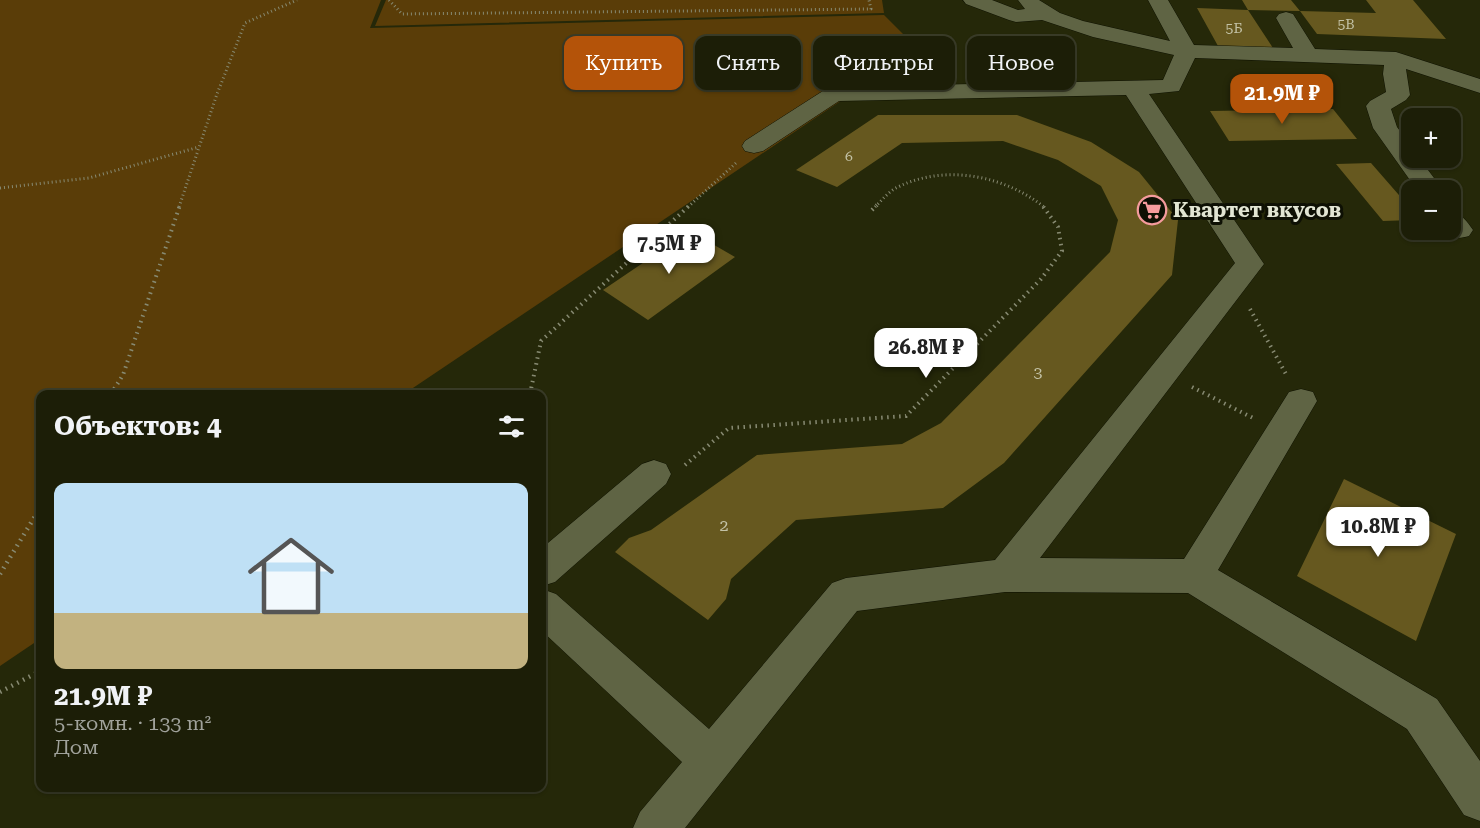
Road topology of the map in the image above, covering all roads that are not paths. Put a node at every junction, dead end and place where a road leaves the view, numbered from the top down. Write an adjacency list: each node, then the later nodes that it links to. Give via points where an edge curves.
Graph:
1 (974, 0): 3 (street, via 1016,16)
2 (1158, 0): 5 (street)
3 (1034, 7): 5 (street, via 1068,24)
4 (1286, 18): 6 (street)
5 (1187, 51): 6 (street); 9 (street, via 1171,86)
6 (1308, 56): 7 (street)
7 (1396, 59): 8 (street); 11 (street, via 1398,95 1378,106 1385,128)
8 (1480, 86)
9 (1133, 88): 10 (street, via 834,94); 15 (street, via 1250,264)
10 (754, 146)
11 (1423, 180)
12 (1301, 401): 16 (street)
13 (654, 474): 14 (street)
14 (546, 567)
15 (1005, 575): 16 (street); 18 (street, via 846,596)
16 (1194, 576): 19 (street, via 1422,714)
17 (546, 610): 18 (street)
18 (711, 760): 20 (street)
19 (1480, 799)
20 (656, 828)

